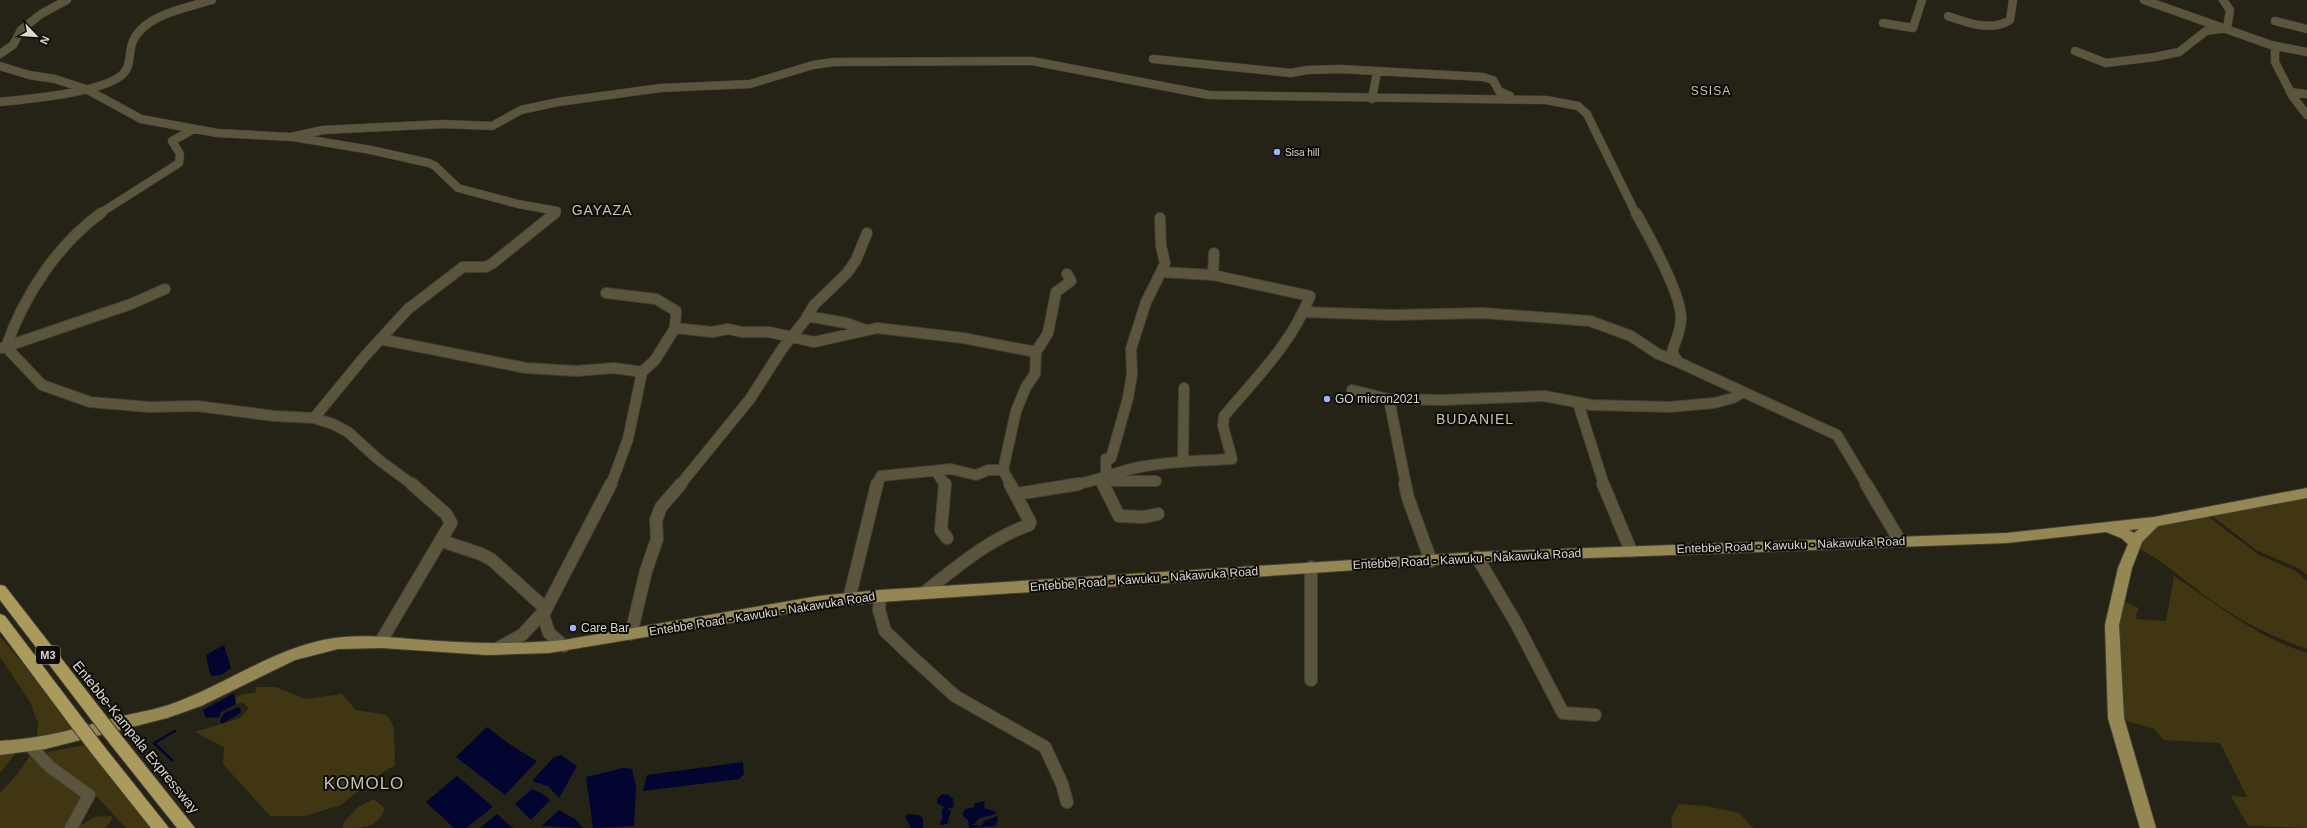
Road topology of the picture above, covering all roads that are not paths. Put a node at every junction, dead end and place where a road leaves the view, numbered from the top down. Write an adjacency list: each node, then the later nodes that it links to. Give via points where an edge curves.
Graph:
1 (67, 0): 15 (street, via 41,14 21,30 12,45)
2 (212, 0): 19 (street, via 168,14 149,25 136,35 133,41 126,73)
3 (1922, 0): 9 (street, via 1913,28)
4 (2013, 0): 7 (street, via 2010,20 1999,25 1973,23)
5 (2144, 0): 10 (street)
6 (2223, 0): 10 (street, via 2230,6 2226,20)
7 (1948, 16)
8 (2275, 21): 11 (street)
9 (1883, 23)
10 (2227, 28): 12 (street); 13 (street, via 2206,31 2179,52 2160,56 2106,63)
11 (2307, 29)
12 (2275, 46): 14 (street); 20 (street, via 2275,62 2284,72)
13 (2075, 51)
14 (2307, 52)
15 (0, 54)
16 (1153, 59): 18 (street, via 1290,73 1309,70)
17 (0, 66): 19 (street, via 28,75 55,78)
18 (1377, 72): 22 (street); 23 (street, via 1483,77 1493,80 1499,91)
19 (86, 89): 24 (street); 26 (street, via 134,116)
20 (2290, 92): 21 (street); 25 (street)
21 (2307, 94)
22 (1372, 99): 23 (street); 27 (street, via 1209,95 1032,61 834,62 813,65 750,84 661,88 543,105 521,110 492,126 396,126 323,130)
23 (1518, 99): 44 (street, via 1565,103 1578,106 1587,114 1680,303 1682,321 1672,348)
24 (0, 102)
25 (2307, 115)
26 (194, 129): 27 (street, via 217,133); 42 (street, via 172,141 180,154 179,163 108,207 62,249 15,321)
27 (291, 137): 41 (street, via 377,151 429,163 458,188 518,204 557,211 493,263 486,266 463,267 408,309)
28 (1160, 218): 31 (street, via 1160,246 1165,263)
29 (867, 233): 37 (street, via 850,269 831,291 814,305)
30 (1214, 253): 33 (street)
31 (1161, 272): 33 (street); 55 (street, via 1146,302 1131,349 1132,374 1128,398 1111,458 1106,459)
32 (1067, 274): 43 (street, via 1071,281 1056,292 1051,324 1043,347)
33 (1213, 275): 36 (street, via 1310,296)
34 (165, 289): 42 (street, via 131,304)
35 (606, 294): 38 (street, via 661,301 676,311)
36 (1304, 312): 44 (street, via 1379,315 1483,313 1590,321 1631,336 1658,354); 52 (street, via 1285,345 1224,416 1223,426 1232,459)
37 (807, 316): 39 (street, via 846,323); 40 (street)
38 (675, 328): 40 (street, via 712,332 728,329 769,332); 45 (street, via 654,360)
39 (863, 329): 40 (street, via 818,342); 43 (street, via 904,330)
40 (791, 338): 76 (street, via 729,426 669,496 658,513 657,539 646,571)
41 (380, 339): 45 (street, via 526,368 577,371 614,368); 51 (street)
42 (3, 348): 51 (street, via 42,385 90,402 149,407 197,406 274,416)
43 (1036, 352): 53 (street, via 1035,374 1016,410)
44 (1678, 362): 48 (street)
45 (642, 372): 74 (street, via 628,439 615,477)
46 (1184, 388): 52 (street)
47 (1352, 390): 49 (street)
48 (1742, 392): 50 (street, via 1733,398 1714,403 1670,407); 64 (street, via 1837,435)
49 (1388, 399): 50 (street, via 1443,400 1544,396); 68 (street, via 1408,498)
50 (1578, 403): 66 (street, via 1601,478)
51 (314, 418): 63 (street, via 348,432 446,514 451,523)
52 (1183, 461): 55 (street, via 1138,467)
53 (1004, 470): 54 (street, via 988,470 976,475 951,469); 58 (street)
54 (936, 471): 62 (street, via 945,485 941,530); 73 (street, via 885,475 879,479)
55 (1100, 479): 56 (street); 58 (street, via 1029,494); 59 (street, via 1119,516 1144,517)
56 (1156, 481)
57 (2307, 493): 60 (main road, Entebbe Road - Kawuku - Nakawuka Road)
58 (1016, 494): 71 (street, via 1030,519 1029,525 1009,532 984,546)
59 (1158, 514)
60 (2154, 522): 61 (main road, Entebbe Road - Kawuku - Nakawuka Road); 65 (main road)
61 (2107, 527): 64 (main road, Entebbe Road - Kawuku - Nakawuka Road, via 2007,538); 65 (main road, via 2126,534)
62 (947, 538)
63 (442, 541): 74 (street, via 492,560); 77 (street)
64 (1900, 541): 66 (main road, Entebbe Road - Kawuku - Nakawuka Road)
65 (2135, 543): 88 (main road, via 2125,568 2112,625 2113,674 2116,718)
66 (1631, 551): 67 (main road, Entebbe Road - Kawuku - Nakawuka Road)
67 (1477, 557): 68 (main road, Entebbe Road - Kawuku - Nakawuka Road); 81 (street, via 1516,623 1563,713)
68 (1431, 561): 69 (main road, Entebbe Road - Kawuku - Nakawuka Road)
69 (1311, 567): 71 (main road, Entebbe Road - Kawuku - Nakawuka Road); 80 (street)
70 (0, 590): 87 (highway, Entebbe-Kampala Expressway / M3, bridge, via 63,674)
71 (925, 592): 72 (main road, Entebbe Road - Kawuku - Nakawuka Road)
72 (880, 596): 73 (main road, Entebbe Road - Kawuku - Nakawuka Road); 84 (street, via 879,610 886,631 910,656 956,696 1045,747 1058,773)
73 (849, 599): 76 (main road, Entebbe Road - Kawuku - Nakawuka Road)
74 (546, 609): 78 (street, via 543,615 546,629); 79 (street, via 522,635)
75 (0, 620): 86 (highway, M3, bridge, via 98,750)
76 (631, 634): 78 (main road, Entebbe Road - Kawuku - Nakawuka Road)
77 (381, 641): 79 (main road, Entebbe Road - Kawuku - Nakawuka Road); 82 (main road, Entebbe Road - Kawuku - Nakawuka Road, via 311,648 261,667 182,707)
78 (564, 646): 79 (main road, Entebbe Road - Kawuku - Nakawuka Road, via 526,650)
79 (496, 649)
80 (1311, 680)
81 (1595, 715)
82 (30, 746): 83 (main road, Entebbe Road - Kawuku - Nakawuka Road); 85 (street, via 50,767 89,795)
83 (0, 748)
84 (1067, 802)
85 (71, 828)
86 (161, 828)
87 (187, 828)
88 (2148, 828)

